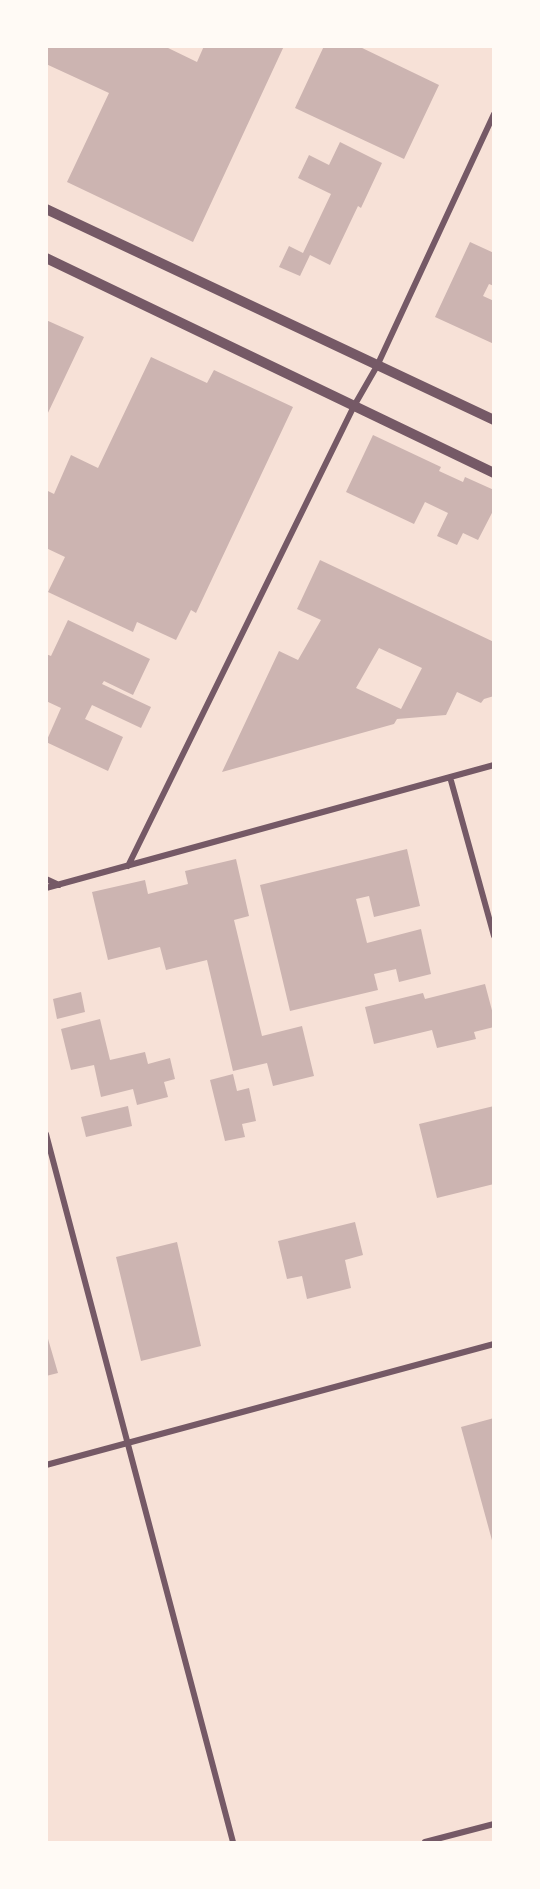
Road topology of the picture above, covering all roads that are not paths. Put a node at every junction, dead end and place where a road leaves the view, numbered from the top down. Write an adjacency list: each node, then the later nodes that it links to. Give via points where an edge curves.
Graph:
1 (494, 114): 4 (street)
2 (46, 210): 4 (street)
3 (46, 258): 5 (street)
4 (377, 366): 5 (street); 6 (street)
5 (354, 406): 7 (street); 10 (street)
6 (494, 420)
7 (494, 473)
8 (494, 765): 9 (street)
9 (450, 777): 10 (street); 14 (street)
10 (128, 866): 12 (street)
11 (46, 879): 12 (street)
12 (59, 885): 13 (street)
13 (46, 888)
14 (494, 936)
15 (46, 1134): 17 (street)
16 (494, 1344): 17 (street)
17 (129, 1443): 18 (street); 20 (street)
18 (46, 1465)
19 (494, 1824): 21 (street)
20 (233, 1842)
21 (425, 1842)

